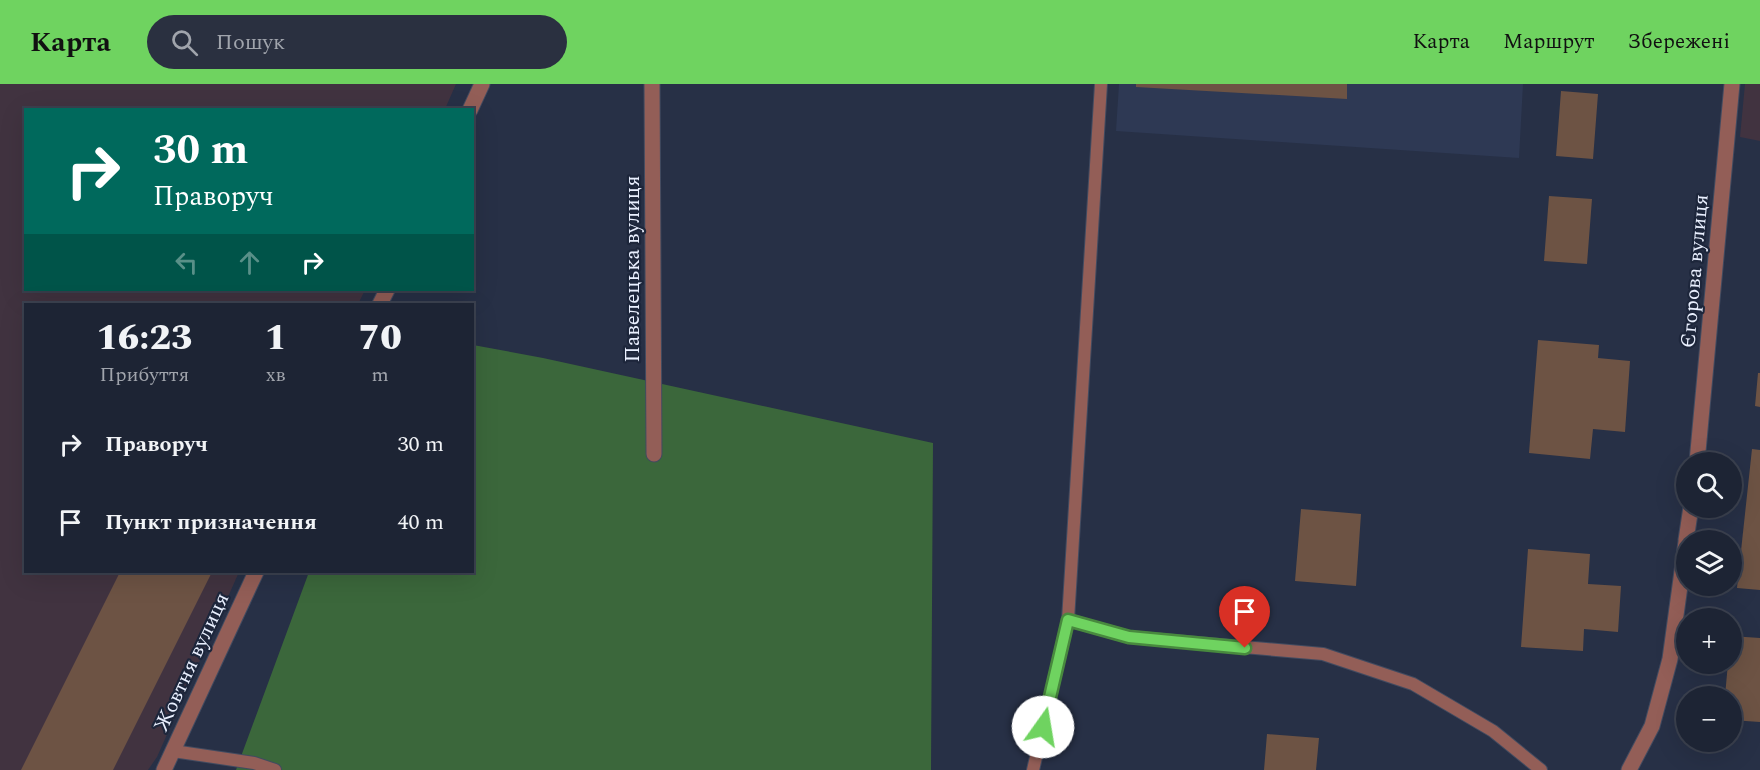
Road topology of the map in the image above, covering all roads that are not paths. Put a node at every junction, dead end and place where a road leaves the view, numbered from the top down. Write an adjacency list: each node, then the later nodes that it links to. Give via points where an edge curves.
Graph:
1 (482, 84): 5 (street)
2 (652, 84): 7 (street, Павелецька вулиця)
3 (1101, 84): 10 (lane)
4 (1732, 84): 6 (street, Єгорова вулиця)
5 (471, 108)
6 (1698, 452)
7 (654, 454)
8 (256, 573): 11 (street, Жовтня вулиця)
9 (1679, 596): 16 (street, via 1670,659 1652,726)
10 (1068, 620): 14 (lane); 15 (lane, via 1129,637 1323,654 1413,684 1493,731)
11 (173, 751): 12 (street, Жовтня вулиця); 13 (lane, via 255,763)
12 (164, 770)
13 (275, 770)
14 (1033, 770)
15 (1542, 770)
16 (1629, 770)

